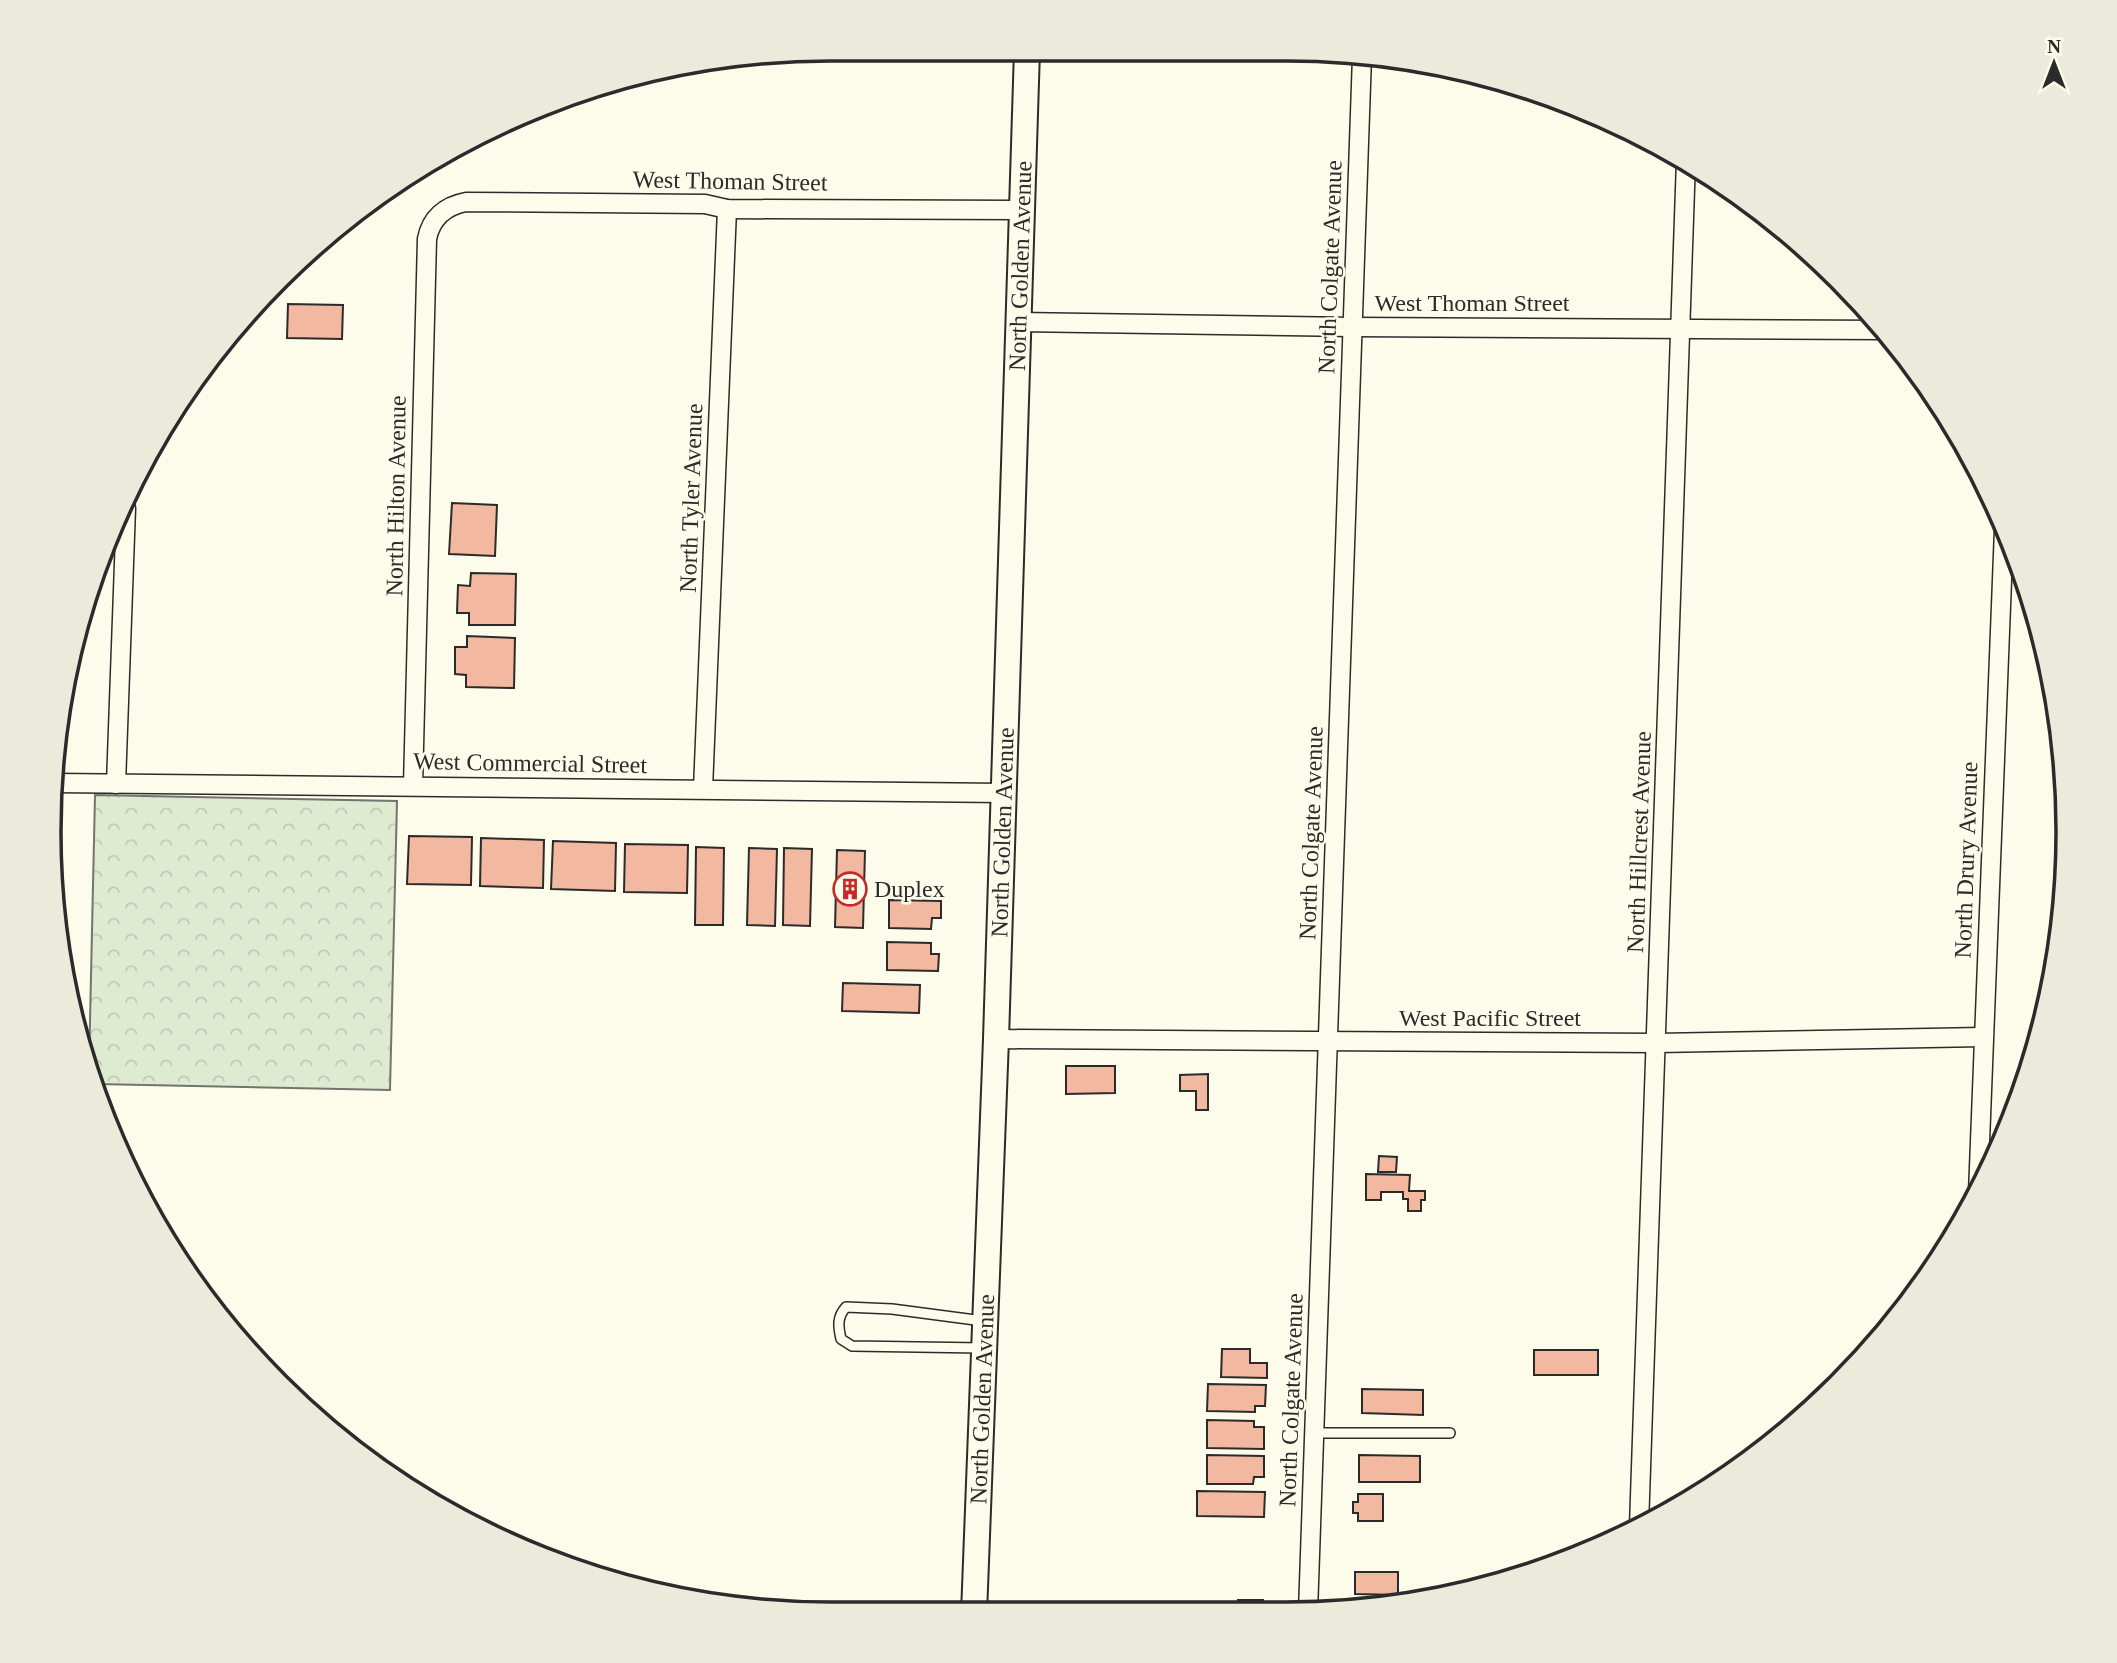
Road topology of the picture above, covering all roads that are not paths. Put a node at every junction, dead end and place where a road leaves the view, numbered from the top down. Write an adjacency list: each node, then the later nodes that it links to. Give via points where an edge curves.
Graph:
1 (1027, 61): 5 (street, North Golden Avenue)
2 (1362, 66): 8 (street, North Colgate Avenue)
3 (1686, 173): 9 (street, North Hillcrest Avenue)
4 (727, 209): 5 (street, West Thoman Street); 6 (street, West Thoman Street, via 705,204 466,202); 16 (street, North Tyler Avenue)
5 (1021, 210): 7 (street, North Golden Avenue)
6 (441, 212): 15 (street, North Hilton Avenue, via 426,239)
7 (1018, 322): 8 (street, West Thoman Street); 17 (street, North Golden Avenue)
8 (1352, 327): 9 (street, West Thoman Street); 20 (street, North Colgate Avenue)
9 (1681, 329): 10 (street, West Thoman Street); 21 (street, North Hillcrest Avenue)
10 (1870, 330)
11 (125, 525): 14 (street)
12 (2003, 553): 18 (street, North Drury Avenue)
13 (63, 783): 14 (street, West Commercial Street)
14 (116, 784): 15 (street, West Commercial Street)
15 (413, 786): 16 (street, West Commercial Street)
16 (703, 789): 17 (street, West Commercial Street)
17 (1004, 793): 19 (street, North Golden Avenue)
18 (1983, 1037): 21 (street, West Pacific Street); 22 (street, North Drury Avenue)
19 (996, 1039): 20 (street, West Pacific Street); 23 (street, North Golden Avenue)
20 (1329, 1042): 21 (street, West Pacific Street); 25 (street, North Colgate Avenue)
21 (1657, 1043): 27 (street, North Hillcrest Avenue)
22 (1979, 1166)
23 (985, 1321): 24 (street, North Golden Avenue); 24 (lane, via 846,1307 839,1326 841,1339 852,1346)
24 (984, 1348): 29 (street, North Golden Avenue)
25 (1315, 1433): 26 (lane); 28 (street, North Colgate Avenue)
26 (1450, 1433)
27 (1639, 1515)
28 (1308, 1601)
29 (974, 1602)

